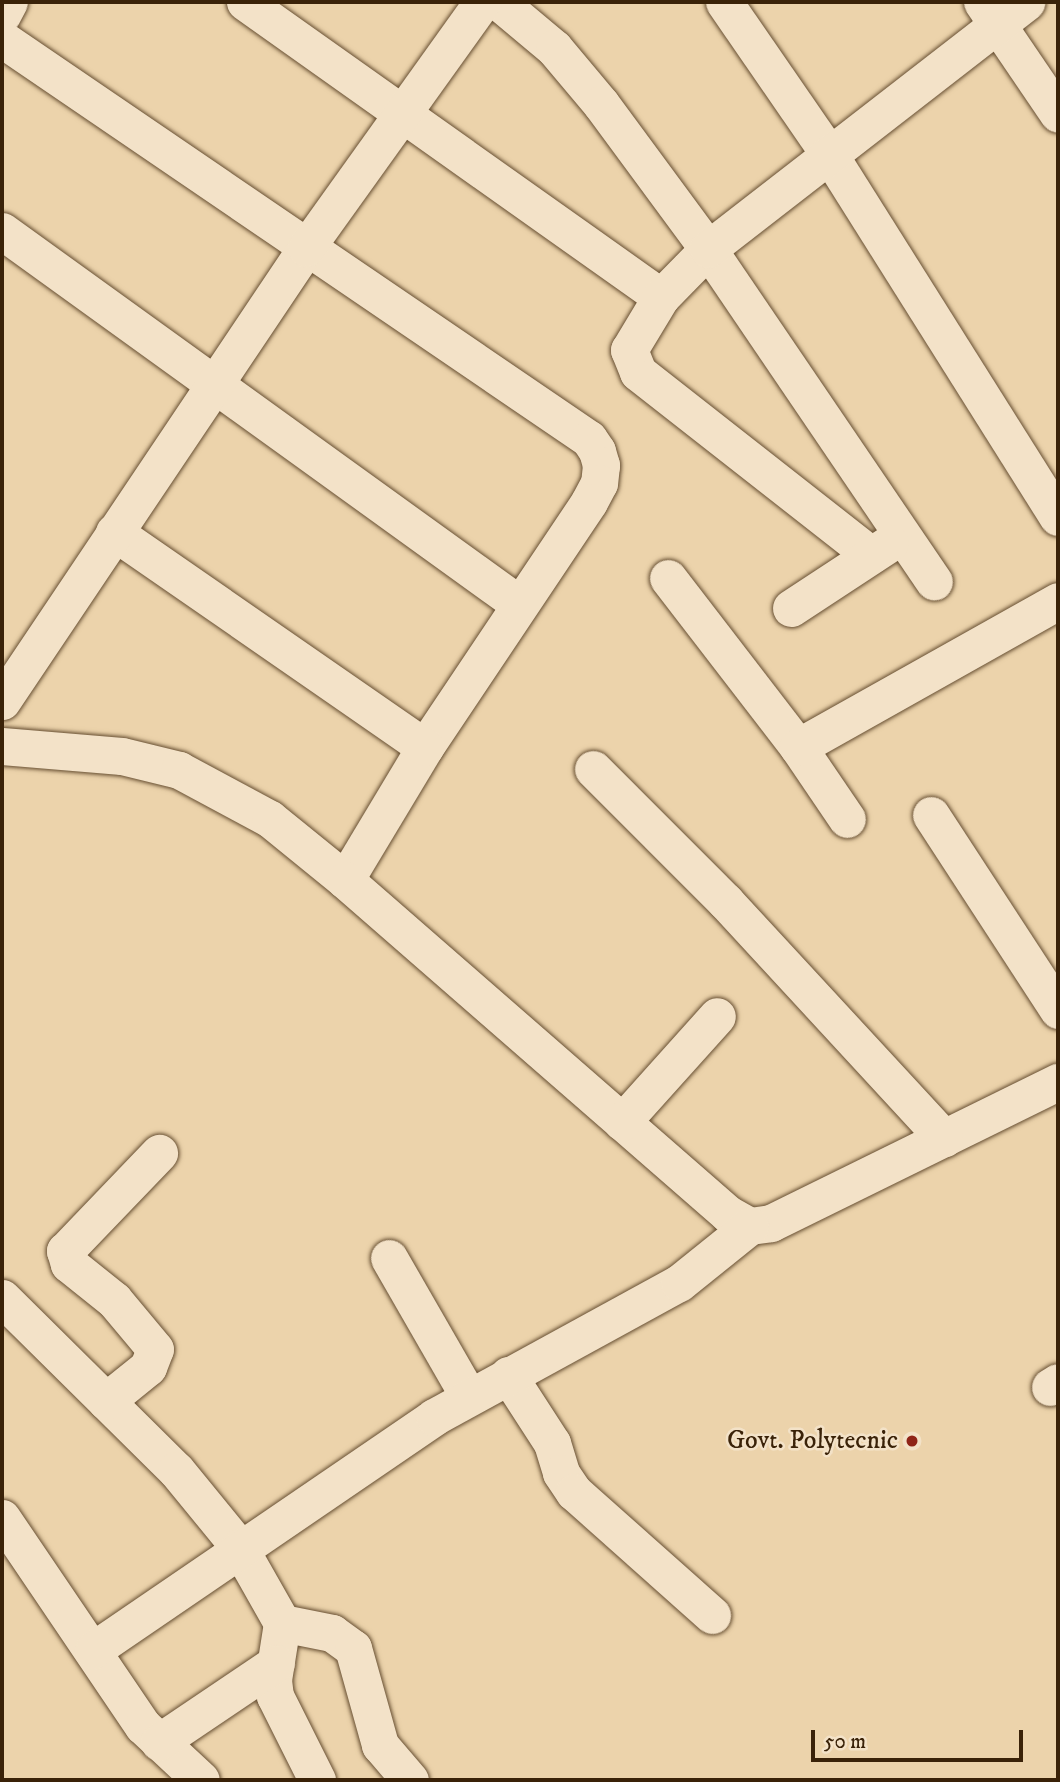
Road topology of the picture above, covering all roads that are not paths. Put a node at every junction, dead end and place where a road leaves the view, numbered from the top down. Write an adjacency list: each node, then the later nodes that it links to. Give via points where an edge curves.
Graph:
1 (9, 2): 8 (street)
2 (245, 2): 10 (street)
3 (482, 2): 10 (street)
4 (499, 2): 15 (street, via 554,48)
5 (724, 2): 12 (street)
6 (1027, 2): 7 (street)
7 (991, 13): 11 (street); 12 (street)
8 (2, 15)
9 (2, 39): 14 (street)
10 (404, 113): 14 (street); 16 (street)
11 (1058, 114)
12 (829, 154): 15 (street); 18 (street)
13 (2, 232): 17 (street)
14 (306, 248): 17 (street); 25 (street, via 589,439 597,451 599,483)
15 (708, 249): 16 (street); 20 (street)
16 (661, 298): 21 (street, via 631,344 632,365)
17 (215, 386): 19 (street); 25 (street)
18 (1058, 517)
19 (114, 532): 27 (street); 29 (street)
20 (902, 535): 21 (street); 23 (street)
21 (871, 555): 26 (street)
22 (668, 578): 30 (street)
23 (934, 580)
24 (1058, 601): 30 (street)
25 (519, 604): 29 (street)
26 (791, 608)
27 (2, 701)
28 (2, 746): 34 (street, via 122,756 179,770 270,819)
29 (425, 747): 34 (street)
30 (798, 747): 33 (street)
31 (593, 769): 39 (street, via 725,901)
32 (931, 815): 35 (street)
33 (847, 820)
34 (345, 880): 38 (street)
35 (1058, 1010)
36 (717, 1016): 38 (street)
37 (1058, 1082): 39 (street)
38 (622, 1122): 41 (street, via 728,1214)
39 (944, 1138): 41 (street, via 771,1223)
40 (159, 1153): 46 (street, via 65,1251 69,1264 114,1300 155,1349 148,1367)
41 (750, 1226): 44 (street, via 679,1283)
42 (389, 1258): 45 (street)
43 (2, 1298): 46 (street)
44 (508, 1375): 45 (street); 49 (street, via 552,1443 561,1473 574,1492)
45 (469, 1397): 48 (street)
46 (106, 1401): 48 (street, via 211,1508)
47 (2, 1518): 51 (street)
48 (240, 1547): 50 (street); 51 (street)
49 (712, 1615)
50 (282, 1623): 52 (street); 56 (street, via 332,1633 353,1648 380,1745)
51 (93, 1650): 53 (street)
52 (276, 1663): 53 (street); 55 (street, via 273,1680 280,1712)
53 (159, 1742): 54 (street)
54 (201, 1780)
55 (317, 1780)
56 (410, 1780)

